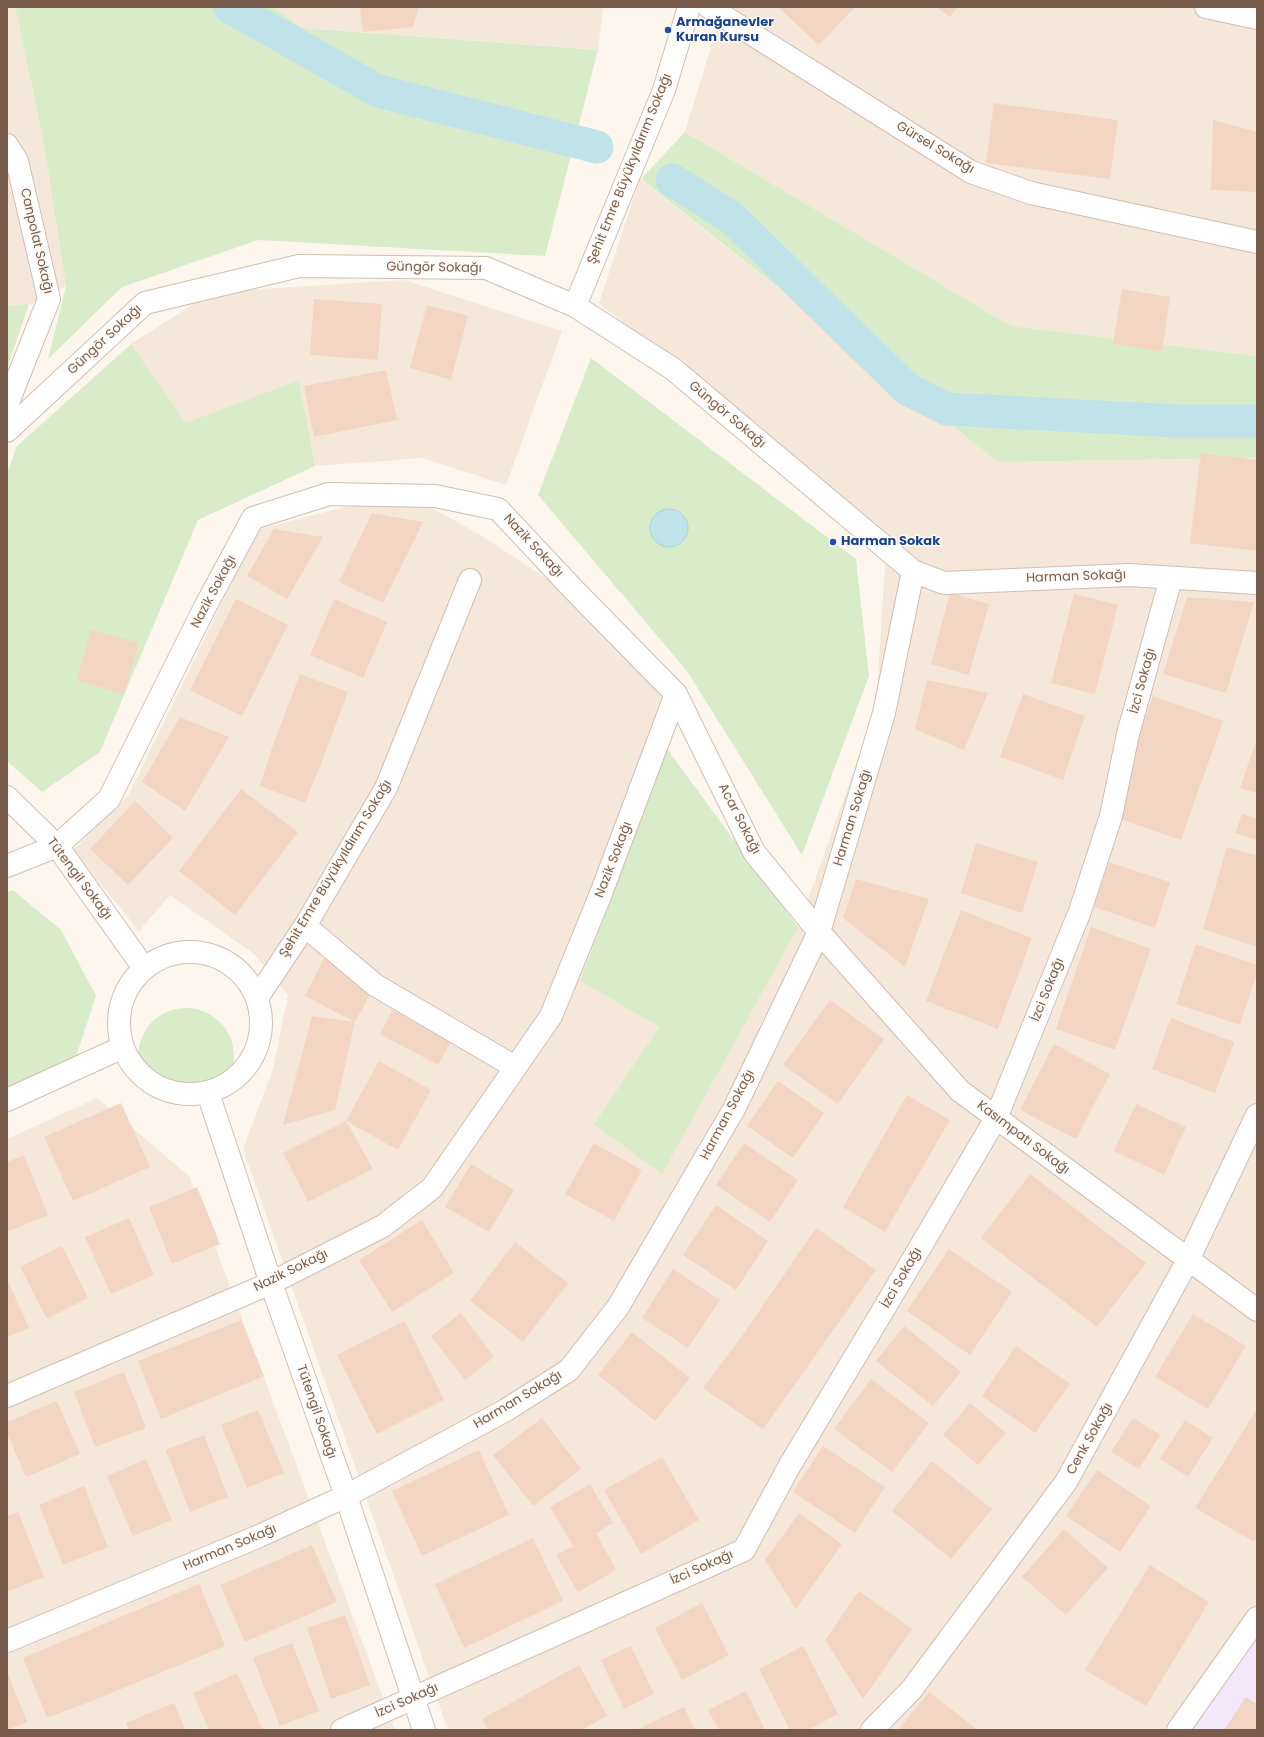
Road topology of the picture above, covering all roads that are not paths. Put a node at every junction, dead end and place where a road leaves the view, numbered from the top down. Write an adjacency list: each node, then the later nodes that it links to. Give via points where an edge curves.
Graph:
1 (689, 7): 7 (street, Şehit Emre Büyükyıldırım Sokağı, via 664,90)
2 (709, 7): 6 (street, Gürsel Sokağı, via 971,172 1031,193)
3 (1206, 7): 4 (street)
4 (1257, 18)
5 (7, 144): 8 (street, Canpolat Sokağı, via 17,160 49,300)
6 (1257, 242)
7 (575, 306): 9 (street, Güngör Sokağı, via 486,268 299,266 144,303); 10 (street, Güngör Sokağı, via 673,369)
8 (7, 405)
9 (7, 431)
10 (912, 571): 11 (street, Harman Sokağı, via 944,583 1129,575); 19 (street, Harman Sokağı, via 884,713)
11 (1171, 578): 13 (street, Harman Sokağı); 27 (street, İzci Sokağı, via 1128,734 1111,816 1080,911)
12 (470, 580): 18 (street, Şehit Emre Büyükyıldırım Sokağı, via 386,788)
13 (1257, 583)
14 (676, 694): 16 (street, Nazik Sokağı, via 498,509 435,496 329,494 253,518 205,607 109,799); 19 (street, Acar Sokağı, via 754,852); 23 (street, Nazik Sokağı, via 600,896 551,1016)
15 (7, 797): 16 (street, Tütengil Sokağı)
16 (57, 846): 17 (street); 20 (street, Tütengil Sokağı)
17 (7, 866)
18 (305, 926): 21 (street, Şehit Emre Büyükyıldırım Sokağı); 23 (street, via 375,985)
19 (819, 932): 27 (street, Kasımpatı Sokağı, via 960,1091); 32 (street, Harman Sokağı, via 734,1109 618,1307 569,1370 506,1410)
20 (144, 968): 21 (street, via 177,952 202,952 225,961 244,977); 22 (street, via 128,987 119,1010)
21 (257, 998): 24 (street, via 261,1017 259,1042 248,1065 231,1082)
22 (122, 1047): 24 (street, via 134,1069 154,1085 177,1094); 25 (street)
23 (515, 1067): 29 (street, Nazik Sokağı, via 432,1188 383,1226)
24 (208, 1093): 29 (street, Tütengil Sokağı)
25 (7, 1100)
26 (1257, 1115): 28 (street, Cenk Sokağı)
27 (996, 1118): 28 (street, Kasımpatı Sokağı); 35 (street, İzci Sokağı, via 886,1307 790,1464 744,1550)
28 (1188, 1260): 30 (street, Kasımpatı Sokağı); 38 (street, Cenk Sokağı, via 1066,1482 912,1689)
29 (271, 1282): 31 (street, Nazik Sokağı); 32 (street, Tütengil Sokağı)
30 (1257, 1310)
31 (7, 1396)
32 (346, 1496): 34 (street, Harman Sokağı, via 257,1537); 35 (street, Tütengil Sokağı)
33 (1257, 1618): 39 (street)
34 (7, 1641)
35 (413, 1698): 36 (street, İzci Sokağı); 37 (street, Tütengil Sokağı)
36 (342, 1730)
37 (424, 1730)
38 (872, 1730)
39 (1178, 1730)

